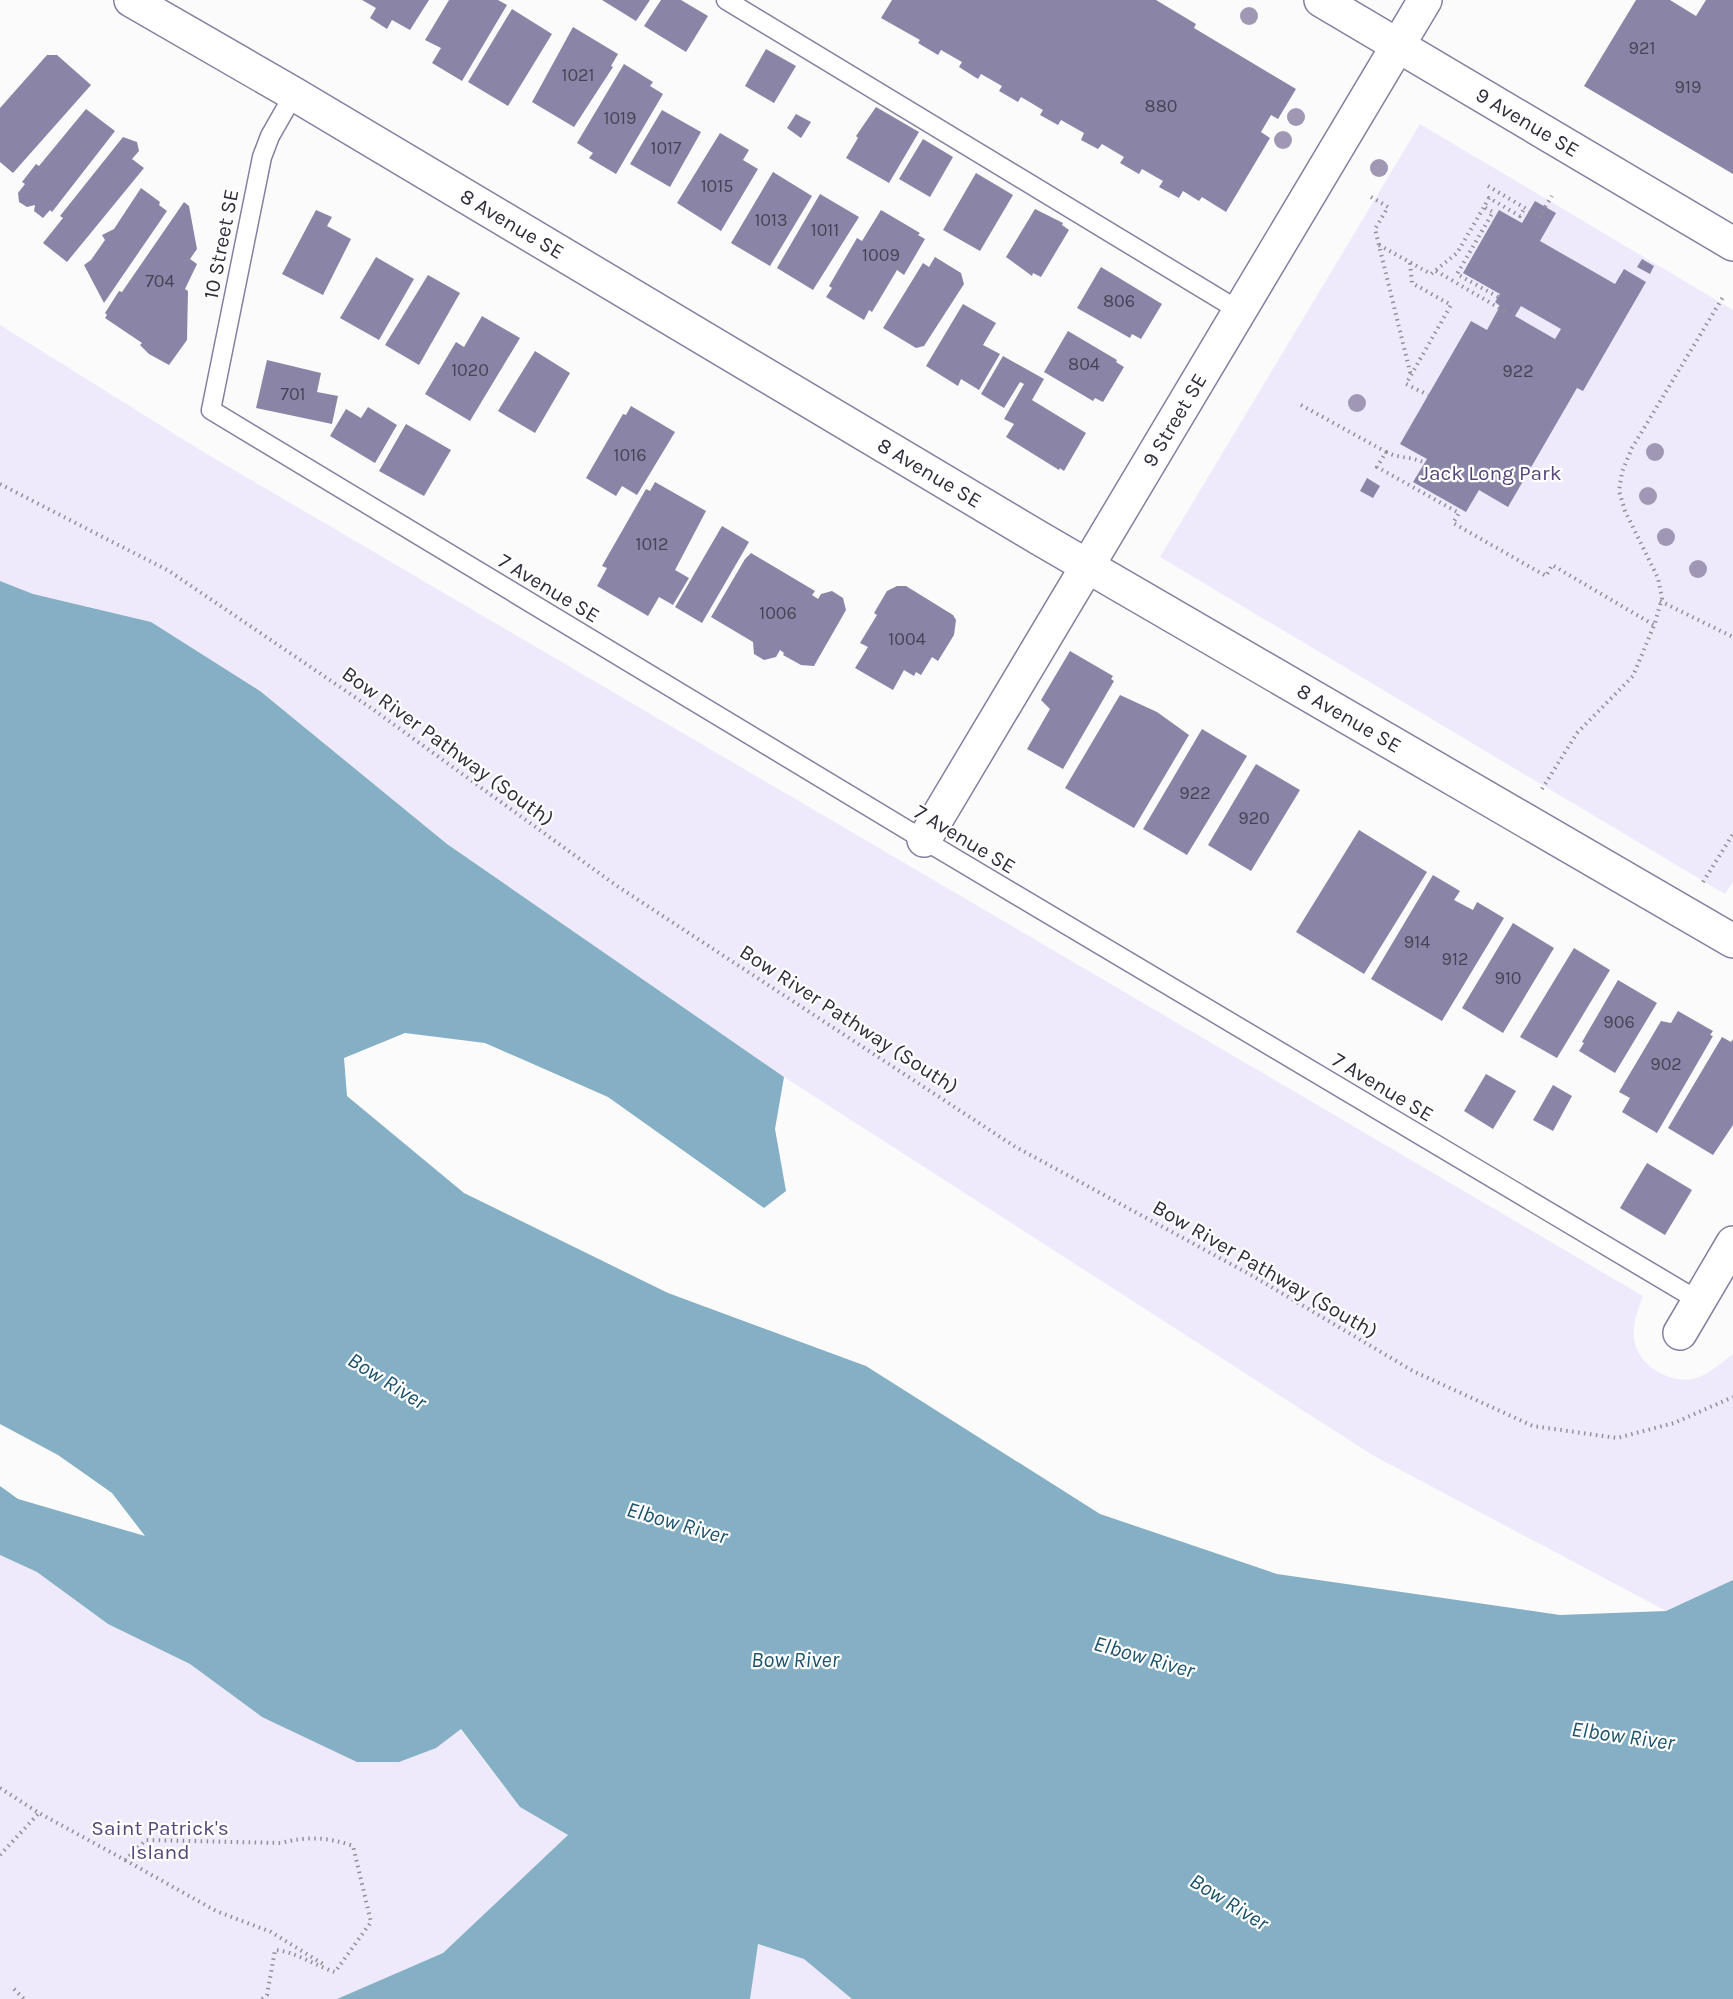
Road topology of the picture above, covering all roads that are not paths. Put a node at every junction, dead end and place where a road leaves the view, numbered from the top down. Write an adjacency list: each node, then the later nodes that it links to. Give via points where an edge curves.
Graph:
1 (131, 0): 6 (street, 8 Avenue SE)
2 (726, 0): 8 (lane)
3 (1321, 0): 5 (street, 9 Avenue SE)
4 (1425, 0): 5 (street, 9 Street SE)
5 (1398, 46): 7 (street, 9 Avenue SE); 8 (street, 9 Street SE)
6 (294, 94): 9 (lane, 10 Street SE, via 262,157); 10 (street, 8 Avenue SE)
7 (1733, 244)
8 (1238, 310): 10 (street, 9 Street SE)
9 (211, 410): 11 (lane, 7 Avenue SE)
10 (1086, 566): 11 (street, 9 Street SE); 12 (street, 8 Avenue SE)
11 (924, 840): 14 (lane, 7 Avenue SE)
12 (1733, 941)
13 (1733, 1243): 14 (street)
14 (1699, 1301): 15 (street)
15 (1680, 1333)

